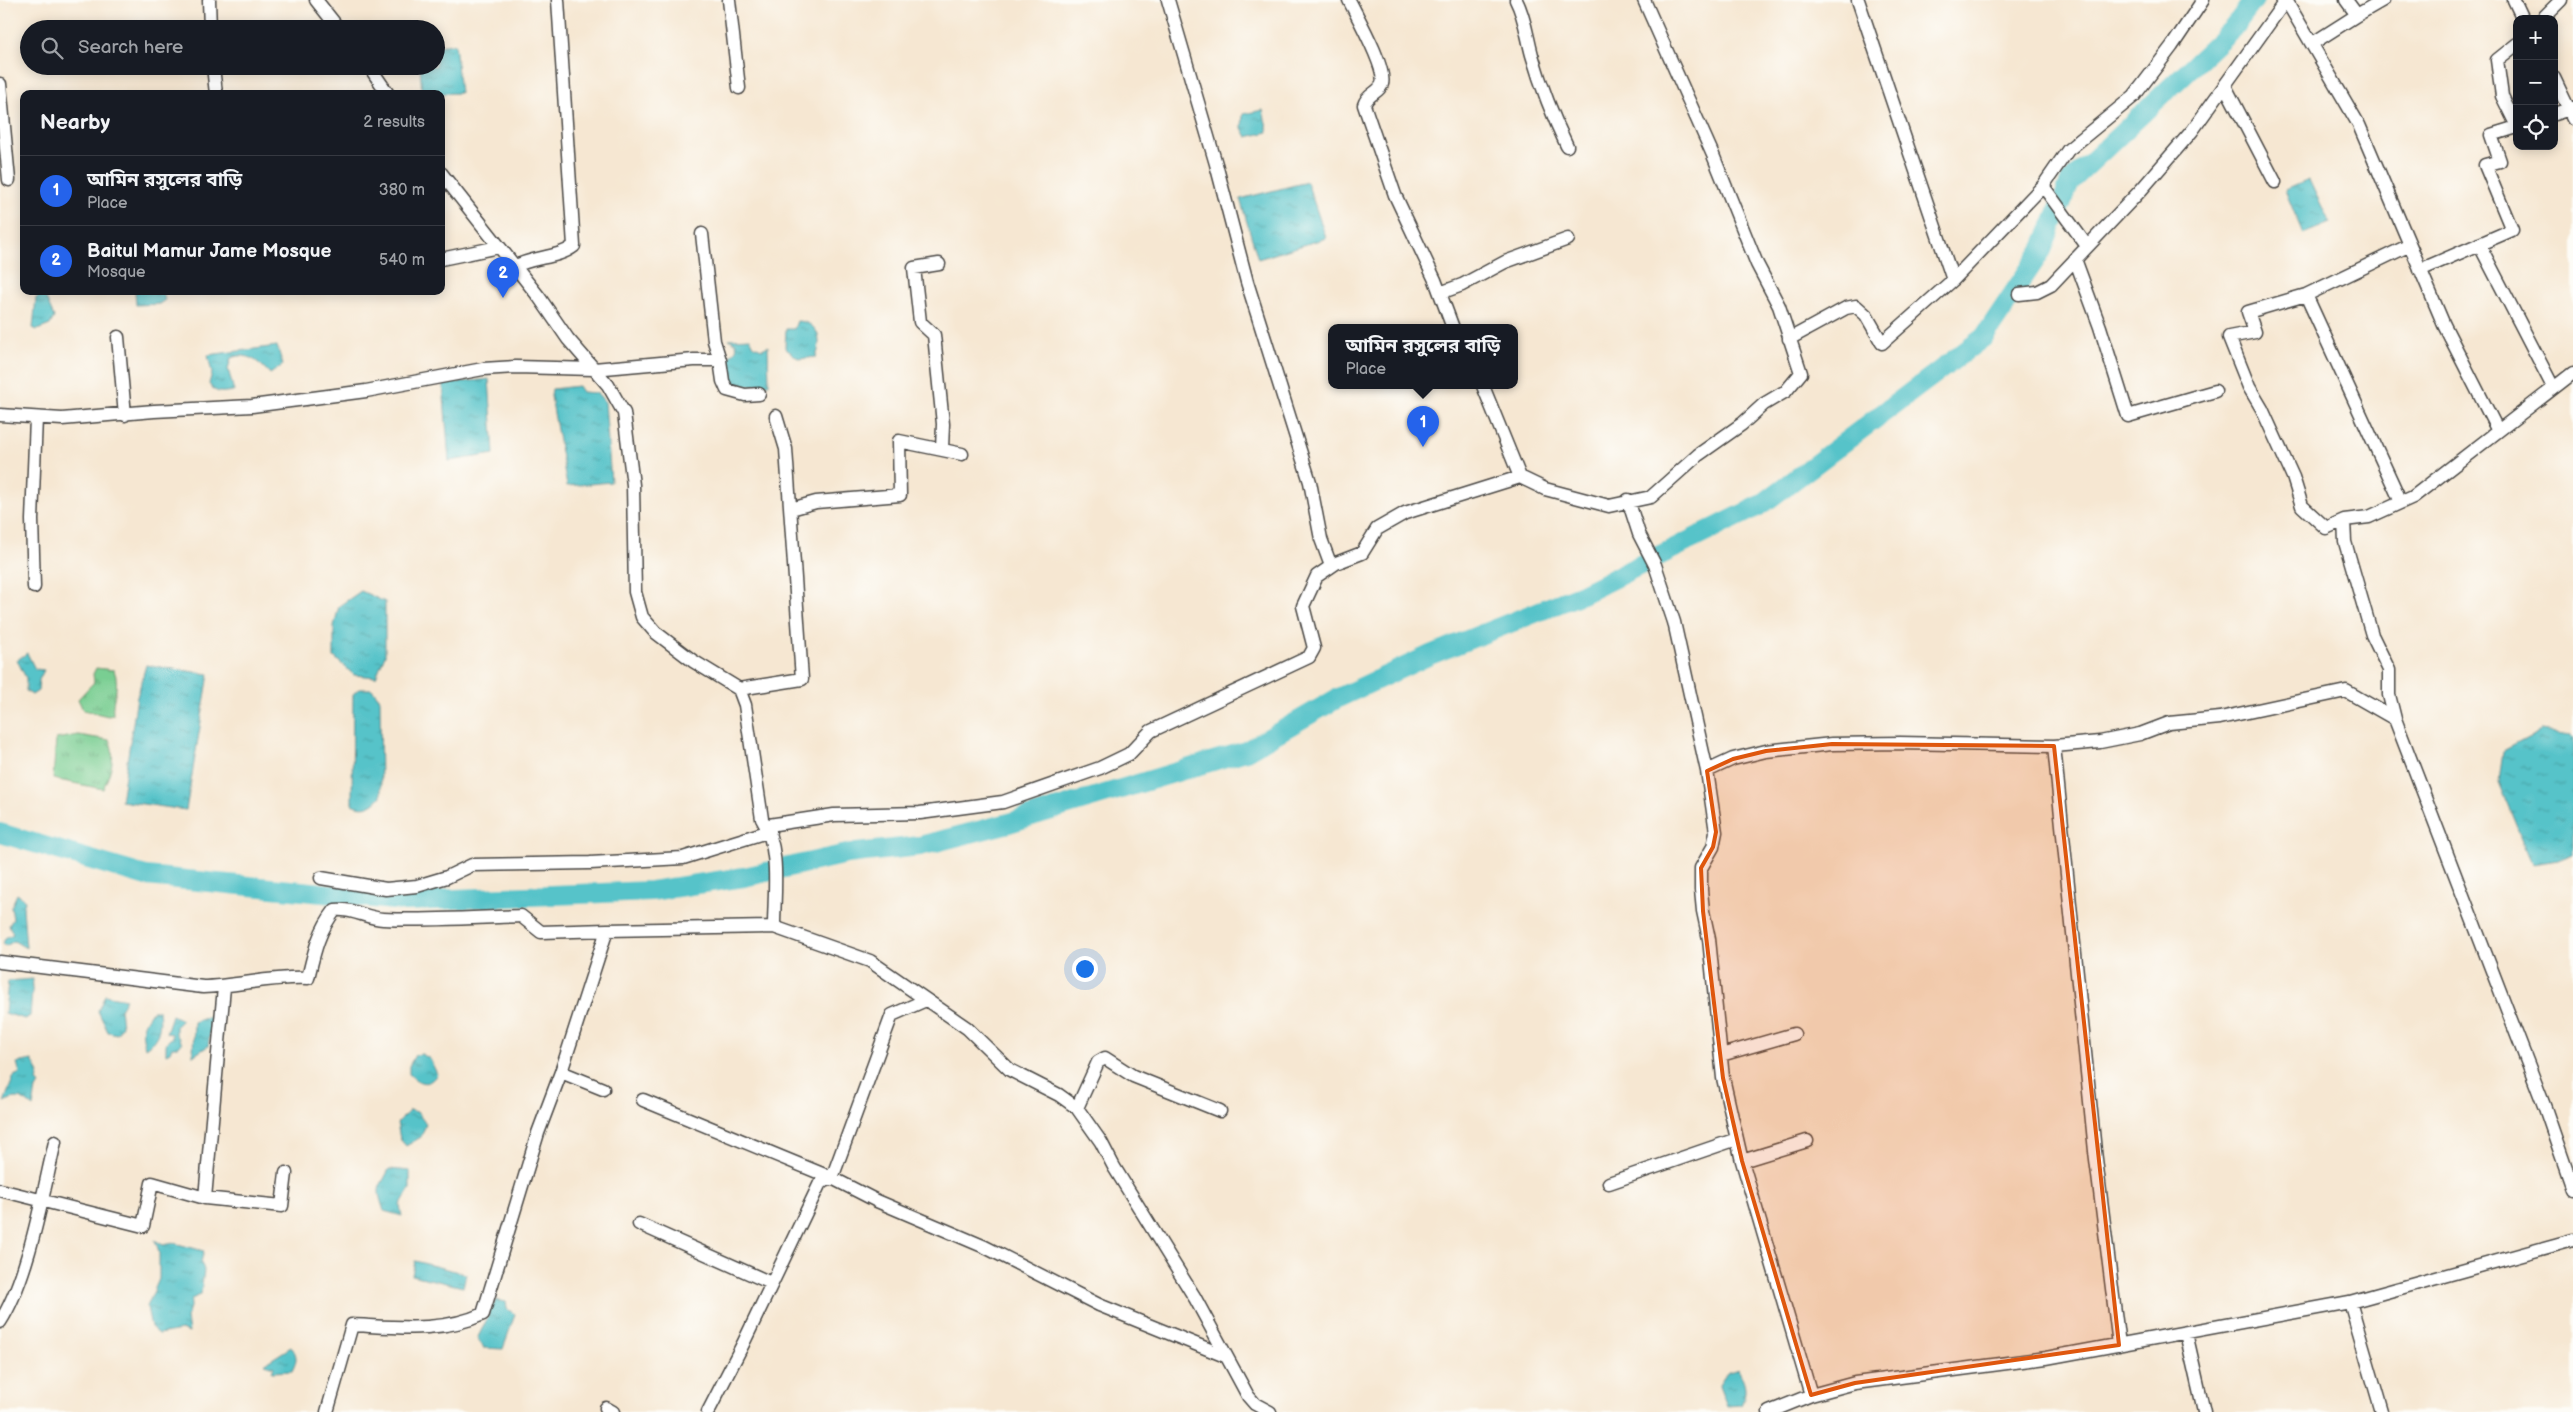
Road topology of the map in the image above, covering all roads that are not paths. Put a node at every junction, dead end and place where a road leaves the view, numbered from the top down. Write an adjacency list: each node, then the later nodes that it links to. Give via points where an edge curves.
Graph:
1 (208, 0): 19 (street)
2 (316, 0): 20 (street)
3 (558, 0): 49 (street, via 574,246 566,252)
4 (728, 0): 28 (street)
5 (1168, 0): 77 (street, via 1250,291 1310,482 1321,540)
6 (1349, 0): 52 (street, via 1373,47 1383,77 1380,88 1366,99 1364,105 1395,195)
7 (1516, 0): 35 (street, via 1536,69)
8 (1644, 0): 57 (street, via 1757,264 1779,306)
9 (1858, 0): 51 (street)
10 (2203, 0): 39 (street, via 2134,96 2068,150)
11 (2286, 0): 21 (street); 26 (street)
12 (2346, 0): 16 (street)
13 (2383, 0): 16 (street)
14 (2514, 0): 17 (street)
15 (2561, 0): 18 (street)
16 (2357, 15): 21 (street)
17 (2521, 15)
18 (2546, 15)
19 (209, 20)
20 (332, 20)
21 (2313, 43): 43 (street, via 2359,126)
22 (2513, 47): 33 (street, via 2497,60 2502,96)
23 (214, 75): 29 (street)
24 (375, 75): 30 (street)
25 (0, 84): 37 (street)
26 (2225, 86): 38 (street); 44 (street, via 2192,131)
27 (2558, 86): 31 (street)
28 (739, 88)
29 (216, 90)
30 (385, 90)
31 (2572, 112): 32 (street)
32 (2558, 114)
33 (2513, 118)
34 (2513, 127): 42 (street, via 2491,135 2500,161 2485,165 2512,230)
35 (1567, 146)
36 (445, 178): 45 (street)
37 (9, 180)
38 (2275, 182)
39 (2043, 186): 44 (street); 51 (street)
40 (702, 234): 58 (street, via 714,342)
41 (1568, 239): 52 (street, via 1505,262)
42 (2479, 244): 50 (street); 61 (street)
43 (2410, 245): 50 (street); 54 (street)
44 (2088, 246): 47 (street)
45 (498, 247): 46 (street); 49 (street)
46 (445, 258)
47 (2075, 259): 53 (street, via 2051,285 2037,292); 63 (street, via 2128,416)
48 (939, 264): 70 (street, via 914,268 920,322 934,335 943,424)
49 (514, 266): 59 (street)
50 (2420, 270): 69 (street)
51 (1953, 280): 57 (street, via 1882,343 1866,315 1856,306 1846,308)
52 (1440, 293): 55 (street)
53 (2019, 294)
54 (2306, 295): 74 (street); 76 (street, via 2248,312 2254,332 2229,337 2249,387 2293,477 2302,506 2326,528)
55 (1452, 324)
56 (118, 336): 65 (street)
57 (1789, 338): 73 (street, via 1801,373 1786,391 1698,455 1651,497)
58 (720, 360): 59 (street); 64 (street, via 727,390 745,395)
59 (594, 369): 65 (street, via 483,369 366,391 252,406); 79 (street, via 608,385 624,413 633,486 635,592 642,617 655,632 692,661)
60 (2573, 373): 61 (street)
61 (2553, 387): 69 (street)
62 (1484, 389): 72 (street)
63 (2215, 391)
64 (759, 394)
65 (125, 414): 68 (street)
66 (0, 415): 68 (street)
67 (776, 416): 75 (street, via 786,449)
68 (36, 418): 78 (street, via 32,520)
69 (2498, 431): 74 (street, via 2441,477)
70 (942, 449): 71 (street); 75 (street, via 899,441 900,495 816,502)
71 (962, 454)
72 (1520, 477): 73 (street, via 1545,489 1609,506); 77 (street, via 1405,513 1377,529 1362,553)
73 (1628, 500): 82 (street, via 1674,622)
74 (2401, 502): 76 (street, via 2370,517)
75 (790, 508): 79 (street, via 802,679)
76 (2344, 520): 80 (street, via 2345,542 2372,635 2388,670 2388,695)
77 (1331, 566): 83 (street, via 1317,576 1303,606 1314,648 1309,657 1151,731 1129,754 1100,768 1003,802 920,813 812,818 769,825)
78 (34, 588)
79 (739, 689): 83 (street, via 745,704 762,819)
80 (2395, 719): 81 (street, via 2346,691 2220,718 2169,723 2140,734 2100,742); 104 (street, via 2545,1108)
81 (2054, 746): 82 (street, via 1832,744 1766,751 1733,759); 114 (street, via 2095,1151)
82 (1707, 771): 91 (street, via 1716,832 1713,847 1701,868 1702,911 1711,956)
83 (770, 831): 84 (street, via 683,858 472,865 417,886 386,889); 85 (street)
84 (321, 878)
85 (774, 927): 86 (street); 89 (street, via 870,961)
86 (607, 930): 88 (street, via 541,932 521,916 400,920 346,909 334,910 315,945 308,978 287,977); 92 (street)
87 (0, 962): 88 (street, via 203,987)
88 (224, 986): 106 (street)
89 (926, 1000): 95 (street, via 967,1028 1010,1070); 102 (street, via 892,1015)
90 (1794, 1034): 91 (street)
91 (1721, 1055): 97 (street)
92 (560, 1072): 93 (street); 118 (street, via 483,1314 467,1322 425,1327 352,1325)
93 (603, 1088)
94 (642, 1100): 102 (street)
95 (1077, 1108): 96 (street, via 1098,1062 1105,1058 1133,1076); 115 (street, via 1195,1298)
96 (1220, 1112)
97 (1737, 1139): 100 (street); 103 (street)
98 (1807, 1141): 100 (street)
99 (55, 1142): 107 (street)
100 (1742, 1162): 116 (street)
101 (286, 1173): 106 (street, via 282,1206)
102 (832, 1178): 110 (street, via 820,1184); 115 (street, via 985,1247 1099,1305)
103 (1609, 1183)
104 (2573, 1189)
105 (0, 1190): 107 (street)
106 (206, 1198): 107 (street, via 152,1182 143,1226)
107 (42, 1200): 112 (street, via 9,1308)
108 (639, 1224): 110 (street)
109 (2573, 1240): 111 (street)
110 (771, 1283): 119 (street, via 744,1344)
111 (2350, 1302): 113 (street); 123 (street)
112 (0, 1322)
113 (2186, 1334): 114 (street); 122 (street)
114 (2119, 1345): 116 (street, via 1979,1368 1855,1383)
115 (1225, 1356): 117 (street)
116 (1811, 1395): 121 (street)
117 (1250, 1408): 120 (street)
118 (327, 1412)
119 (708, 1412)
120 (1270, 1412)
121 (1769, 1412)
122 (2204, 1412)
123 (2382, 1412)

